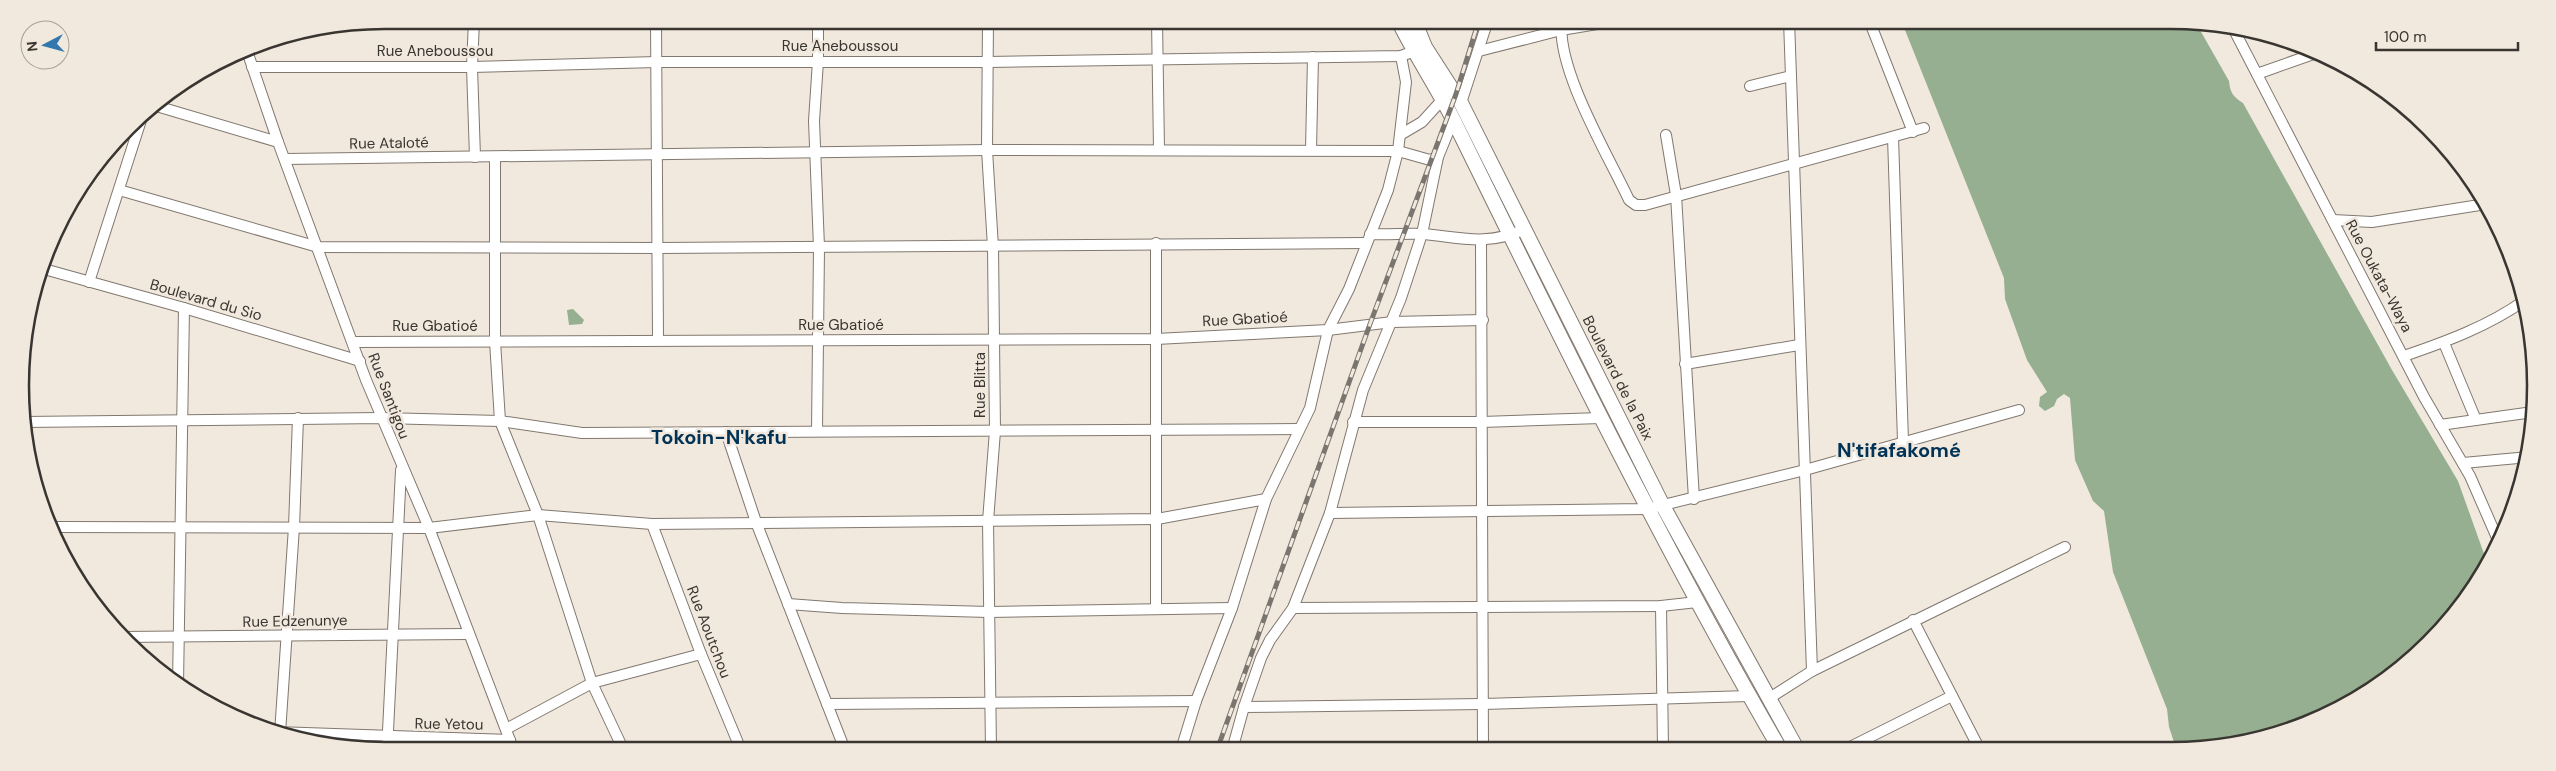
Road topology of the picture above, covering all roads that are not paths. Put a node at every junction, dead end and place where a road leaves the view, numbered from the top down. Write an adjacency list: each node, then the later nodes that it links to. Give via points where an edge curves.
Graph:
1 (474, 29): 24 (street)
2 (656, 29): 21 (street)
3 (818, 29): 20 (street)
4 (988, 29): 22 (street, Rue Blitta)
5 (1157, 29): 18 (street)
6 (1402, 29): 15 (main road, Boulevard de la Paix)
7 (1414, 29): 15 (main road, Boulevard de la Paix)
8 (1485, 29): 14 (street)
9 (1548, 29): 14 (street)
10 (1561, 29): 48 (street, via 1570,76 1629,200 1641,206)
11 (1789, 29): 26 (street)
12 (1873, 29): 34 (street, via 1919,130)
13 (2237, 35): 25 (street, Rue Oukata-Waya)
14 (1479, 51): 28 (street)
15 (1413, 52): 19 (street, Rue Aneboussou); 28 (main road, Boulevard de la Paix); 30 (main road, Boulevard de la Paix); 32 (street)
16 (249, 56): 23 (street, Rue Santigou)
17 (2307, 56): 25 (street)
18 (1158, 58): 19 (street, Rue Aneboussou); 22 (street, Rue Aneboussou); 37 (street)
19 (1313, 58): 38 (street)
20 (818, 61): 21 (street, Rue Aneboussou); 22 (street, Rue Aneboussou); 40 (street, via 814,108)
21 (657, 62): 24 (street, Rue Aneboussou); 41 (street)
22 (988, 62): 36 (street, Rue Blitta)
23 (252, 66): 24 (street, Rue Aneboussou); 35 (street, Rue Santigou)
24 (472, 67): 42 (street)
25 (2257, 74): 50 (street, Rue Oukata-Waya)
26 (1791, 76): 27 (street); 46 (street)
27 (1750, 86)
28 (1460, 103): 51 (main road, Boulevard de la Paix)
29 (161, 107): 35 (street)
30 (1448, 110): 32 (street); 44 (street); 53 (main road, Boulevard de la Paix)
31 (139, 127): 47 (street)
32 (1400, 135): 39 (street)
33 (1666, 135): 48 (street)
34 (1893, 137): 46 (street); 97 (street)
35 (278, 142): 45 (street, Rue Santigou)
36 (987, 150): 37 (street, Rue Ataloté); 40 (street, Rue Ataloté); 58 (street, Rue Blitta)
37 (1159, 150): 38 (street, Rue Ataloté)
38 (1311, 150): 39 (street, Rue Ataloté)
39 (1398, 151): 44 (street, Rue Ataloté, via 1430,160); 54 (street, via 1388,190)
40 (816, 152): 41 (street, Rue Ataloté); 57 (street)
41 (656, 156): 43 (street, Rue Ataloté); 61 (street)
42 (475, 157): 43 (street, Rue Ataloté); 45 (street, Rue Ataloté)
43 (494, 157): 60 (street)
44 (1438, 157): 52 (street)
45 (284, 159): 59 (street, Rue Santigou)
46 (1793, 166): 48 (street); 76 (street)
47 (120, 190): 59 (street); 63 (street)
48 (1676, 195): 79 (street)
49 (2478, 205): 50 (street, via 2372,222)
50 (2333, 220): 77 (street, Rue Oukata-Waya)
51 (1525, 229): 53 (street); 104 (main road, Boulevard de la Paix)
52 (1422, 234): 54 (street); 55 (street); 67 (street)
53 (1510, 236): 55 (street); 84 (main road, Boulevard de la Paix)
54 (1368, 238): 56 (street); 68 (street, via 1350,289)
55 (1481, 241): 66 (street)
56 (1156, 243): 58 (street); 71 (street)
57 (819, 246): 58 (street); 61 (street); 73 (street)
58 (993, 246): 70 (street, Rue Blitta)
59 (318, 247): 60 (street); 74 (street, Rue Santigou)
60 (496, 248): 61 (street); 72 (street)
61 (659, 248): 69 (street)
62 (48, 270): 63 (street, Boulevard du Sio)
63 (89, 282): 65 (street, Boulevard du Sio)
64 (2517, 304): 75 (street)
65 (184, 308): 78 (street, Boulevard du Sio); 85 (street)
66 (1483, 320): 67 (street, Rue Gbatioé); 90 (street)
67 (1392, 322): 68 (street, Rue Gbatioé); 89 (street)
68 (1328, 330): 71 (street, Rue Gbatioé); 92 (street, via 1310,408)
69 (658, 339): 72 (street, Rue Gbatioé); 73 (street, Rue Gbatioé)
70 (994, 339): 71 (street, Rue Gbatioé); 73 (street, Rue Gbatioé); 95 (street, Rue Blitta)
71 (1156, 339): 93 (street)
72 (495, 341): 74 (street, Rue Gbatioé); 87 (street)
73 (817, 341): 94 (street)
74 (353, 342): 78 (street, Rue Santigou)
75 (2444, 342): 77 (street); 86 (street)
76 (1799, 345): 79 (street); 101 (street)
77 (2404, 356): 91 (street, Rue Oukata-Waya)
78 (360, 361): 83 (street, Rue Santigou)
79 (1685, 364): 102 (street)
80 (2019, 410): 97 (street)
81 (2526, 413): 86 (street)
82 (298, 418): 83 (street); 85 (street); 115 (street)
83 (381, 418): 87 (street); 100 (street, Rue Santigou)
84 (1601, 418): 90 (street); 105 (main road, Boulevard de la Paix)
85 (182, 419): 88 (street); 113 (street)
86 (2476, 420): 91 (street)
87 (500, 421): 96 (street, via 582,433); 108 (street)
88 (31, 422)
89 (1353, 422): 90 (street); 107 (street)
90 (1482, 422): 106 (street)
91 (2440, 425): 99 (street, Rue Oukata-Waya)
92 (1299, 428): 93 (street); 103 (street)
93 (1157, 429): 95 (street); 109 (street)
94 (817, 431): 95 (street); 96 (street)
95 (995, 431): 110 (street, Rue Blitta)
96 (726, 432): 111 (street)
97 (1903, 441): 101 (street)
98 (2519, 458): 99 (street)
99 (2463, 463): 118 (street, Rue Oukata-Waya)
100 (402, 468): 116 (street); 117 (street, Rue Santigou)
101 (1805, 470): 102 (street); 135 (street)
102 (1694, 499): 104 (street)
103 (1266, 500): 109 (street); 124 (street)
104 (1663, 506): 105 (street); 141 (main road, Boulevard de la Paix)
105 (1647, 509): 106 (street); 120 (main road, Boulevard de la Paix)
106 (1482, 511): 107 (street); 122 (street)
107 (1330, 513): 125 (street)
108 (538, 515): 112 (street); 117 (street); 137 (street)
109 (1157, 519): 110 (street); 126 (street)
110 (988, 521): 111 (street); 127 (street, Rue Blitta)
111 (756, 522): 112 (street); 121 (street)
112 (652, 524): 134 (street, Rue Aoutchou)
113 (180, 526): 114 (street); 115 (street); 132 (street)
114 (58, 527)
115 (294, 527): 116 (street); 131 (street)
116 (399, 528): 117 (street); 130 (street)
117 (429, 528): 129 (street, Rue Santigou)
118 (2495, 533)
119 (2065, 547): 128 (street)
120 (1697, 602): 123 (street); 138 (main road, Boulevard de la Paix)
121 (788, 604): 127 (street); 144 (street)
122 (1482, 606): 123 (street); 125 (street); 145 (street)
123 (1661, 606): 140 (street)
124 (1232, 608): 126 (street); 142 (street)
125 (1293, 608): 146 (street, via 1270,640)
126 (1156, 609): 127 (street)
127 (989, 612): 143 (street, Rue Blitta)
128 (1913, 620): 135 (street); 139 (street)
129 (469, 634): 130 (street, Rue Edzenunye); 148 (street, Rue Santigou)
130 (393, 635): 131 (street, Rue Edzenunye); 150 (street)
131 (285, 636): 132 (street, Rue Edzenunye); 147 (street)
132 (179, 637): 133 (street, Rue Edzenunye); 136 (street)
133 (133, 638)
134 (701, 654): 137 (street); 154 (street, Rue Aoutchou)
135 (1812, 671): 141 (street)
136 (178, 676)
137 (592, 683): 148 (street); 153 (street)
138 (1749, 696): 140 (street); 161 (main road, Boulevard de la Paix)
139 (1952, 696): 163 (street); 164 (street)
140 (1663, 699): 145 (street); 160 (street)
141 (1768, 699): 162 (main road, Boulevard de la Paix)
142 (1196, 701): 143 (street); 157 (street)
143 (990, 702): 144 (street); 156 (street, Rue Blitta)
144 (827, 704): 155 (street)
145 (1482, 704): 146 (street); 159 (street)
146 (1244, 706): 158 (street)
147 (279, 726)
148 (506, 728): 151 (street, Rue Santigou)
149 (314, 735): 150 (street, Rue Yetou)
150 (388, 738): 151 (street, Rue Yetou); 152 (street)
151 (510, 740)
152 (388, 742)
153 (620, 742)
154 (739, 742)
155 (842, 742)
156 (991, 742)
157 (1183, 742)
158 (1234, 742)
159 (1483, 742)
160 (1663, 742)
161 (1776, 742)
162 (1793, 742)
163 (1858, 742)
164 (1976, 742)

